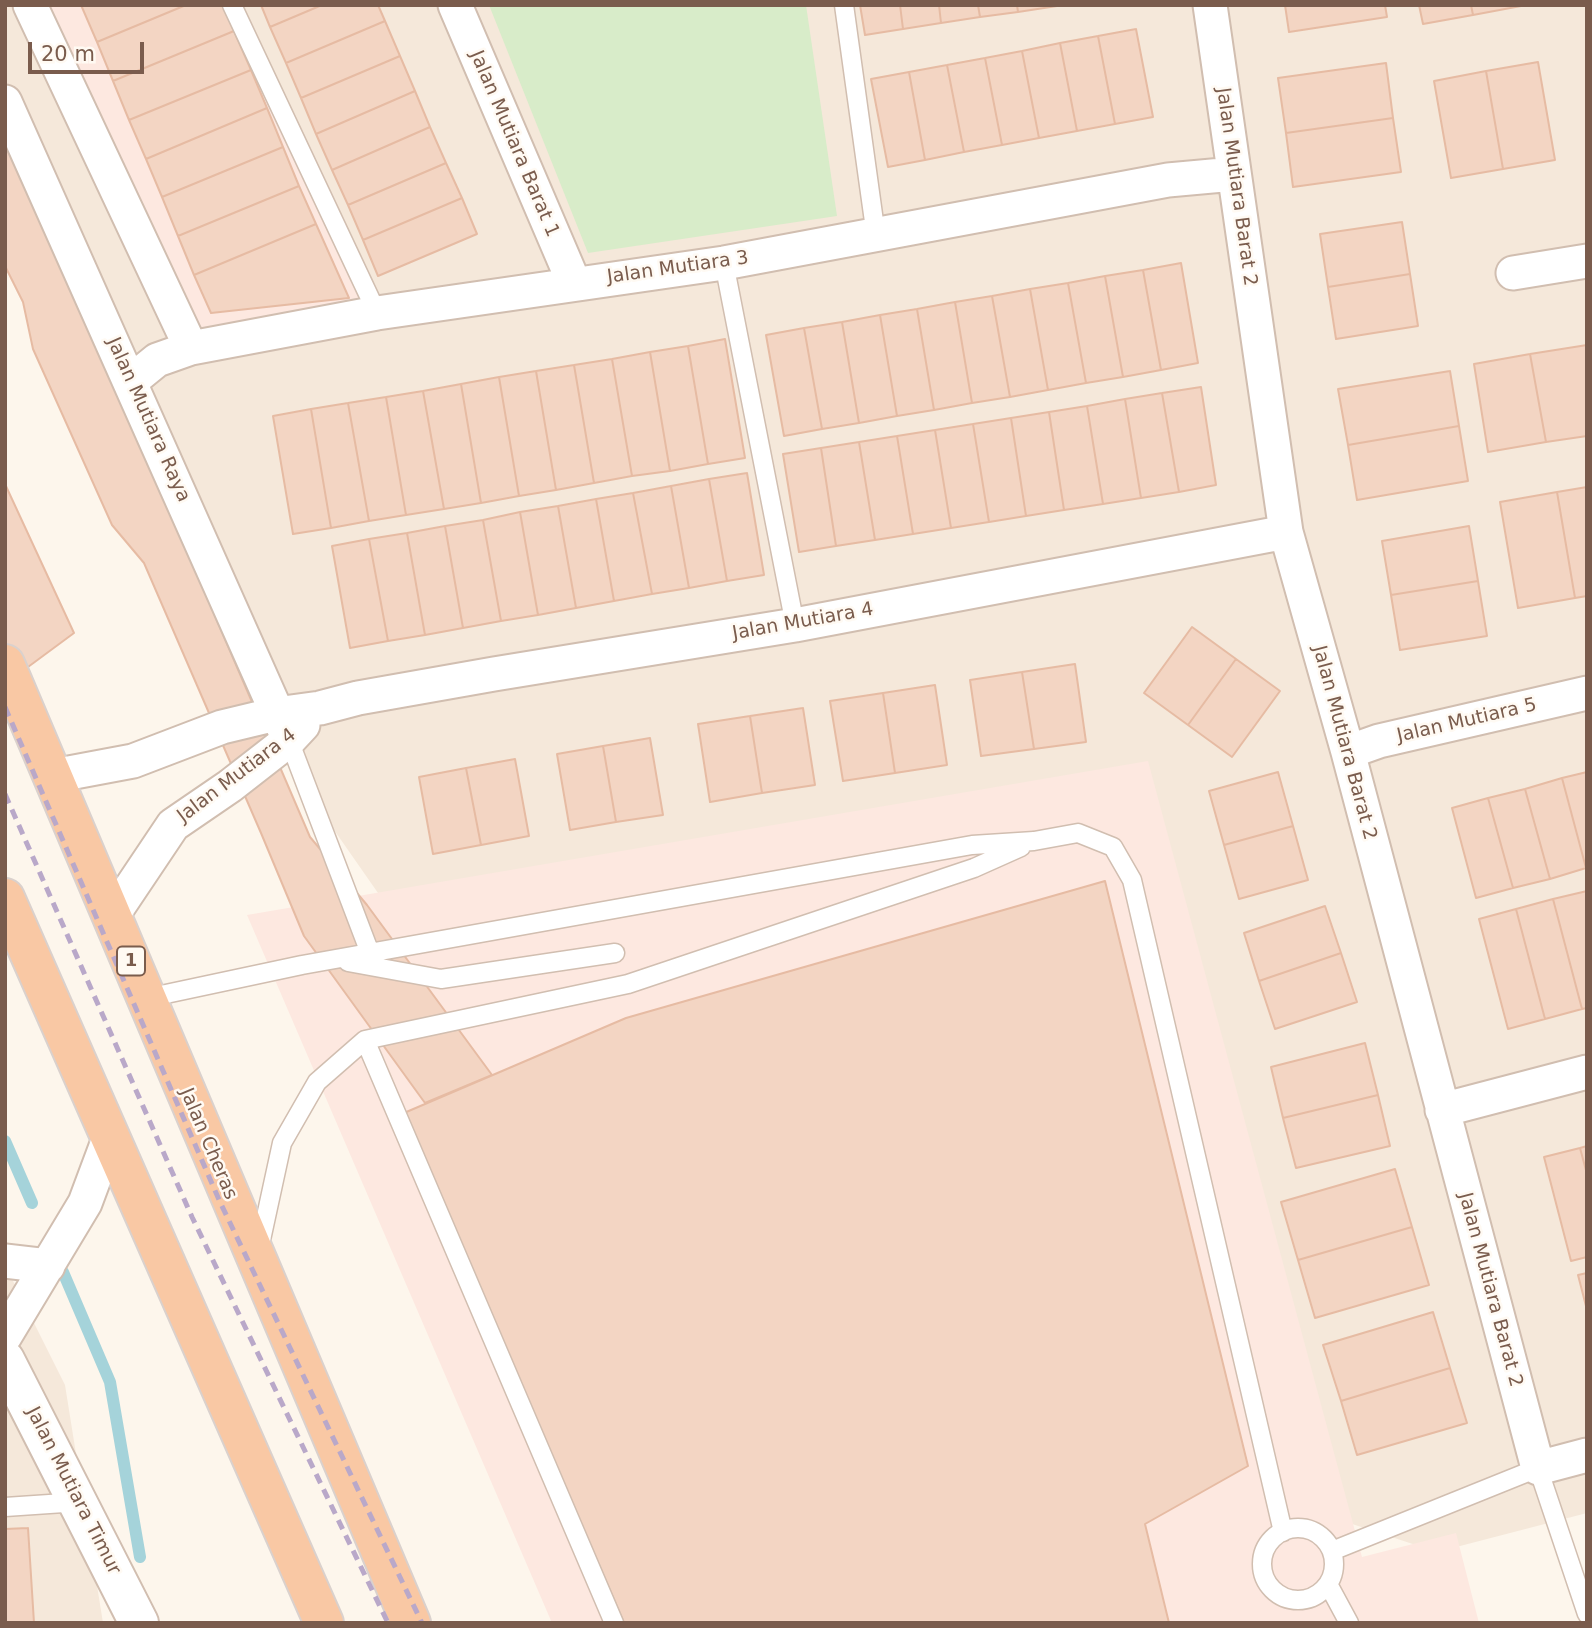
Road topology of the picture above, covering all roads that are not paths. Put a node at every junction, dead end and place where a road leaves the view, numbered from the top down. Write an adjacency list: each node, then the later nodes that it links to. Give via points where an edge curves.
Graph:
1 (30, 5): 14 (street)
2 (232, 5): 13 (lane)
3 (455, 5): 12 (street, Jalan Mutiara Barat 1)
4 (844, 5): 8 (lane)
5 (1210, 5): 7 (street, Jalan Mutiara Barat 2)
6 (5, 102): 15 (street, Jalan Mutiara Raya)
7 (1234, 174): 8 (street, Jalan Mutiara 3, via 1168,180); 16 (street, Jalan Mutiara Barat 2)
8 (876, 236): 10 (street, Jalan Mutiara 3)
9 (1587, 261): 11 (street)
10 (724, 262): 12 (street, Jalan Mutiara 3); 17 (lane)
11 (1513, 274)
12 (574, 284): 13 (street, Jalan Mutiara 3)
13 (377, 313): 14 (street, Jalan Mutiara 3)
14 (191, 348): 15 (street, Jalan Mutiara 3, via 157,360)
15 (130, 382): 20 (street, Jalan Mutiara Raya)
16 (1286, 532): 17 (street, Jalan Mutiara 4); 21 (street, Jalan Mutiara Barat 2)
17 (795, 625): 20 (street, Jalan Mutiara 4, via 358,698 320,708)
18 (5, 664): 22 (highway, Jalan Cheras / 1)
19 (1587, 693): 21 (street, Jalan Mutiara 5)
20 (283, 727): 22 (street, Jalan Mutiara 4, via 222,727 132,761); 25 (street, Jalan Mutiara 4, via 230,786 173,825); 26 (lane)
21 (1348, 752): 32 (street, Jalan Mutiara Barat 2)
22 (53, 776): 25 (highway, Jalan Cheras / 1)
23 (1034, 841): 26 (lane, via 972,845); 30 (lane, via 974,868 628,984); 43 (lane, via 1078,833 1112,847 1132,880)
24 (5, 898): 33 (highway)
25 (112, 916): 29 (highway, Jalan Cheras / 1)
26 (370, 953): 28 (lane)
27 (615, 953): 28 (lane, via 441,979)
28 (334, 960): 29 (lane)
29 (147, 998): 34 (highway, Jalan Cheras / 1)
30 (365, 1040): 34 (lane, via 317,1082 282,1143); 50 (lane)
31 (1587, 1072): 32 (street)
32 (1442, 1110): 40 (street, Jalan Mutiara Barat 2)
33 (110, 1136): 36 (street, via 85,1203); 48 (highway)
34 (257, 1258): 49 (highway, Jalan Cheras / 1)
35 (5, 1261): 36 (street)
36 (48, 1266): 37 (street)
37 (5, 1336)
38 (5, 1360): 41 (street, Jalan Mutiara Timur)
39 (1587, 1455): 40 (street)
40 (1538, 1468): 44 (lane); 46 (lane)
41 (79, 1502): 42 (lane); 47 (street, Jalan Mutiara Timur)
42 (5, 1507)
43 (1283, 1532): 44 (lane, via 1294,1528 1317,1533); 45 (lane, via 1266,1547 1262,1558 1262,1570 1273,1591 1296,1600 1319,1593)
44 (1332, 1551): 45 (lane)
45 (1328, 1584): 51 (lane)
46 (1587, 1614)
47 (133, 1616)
48 (324, 1623)
49 (411, 1623)
50 (614, 1623)
51 (1349, 1623)

